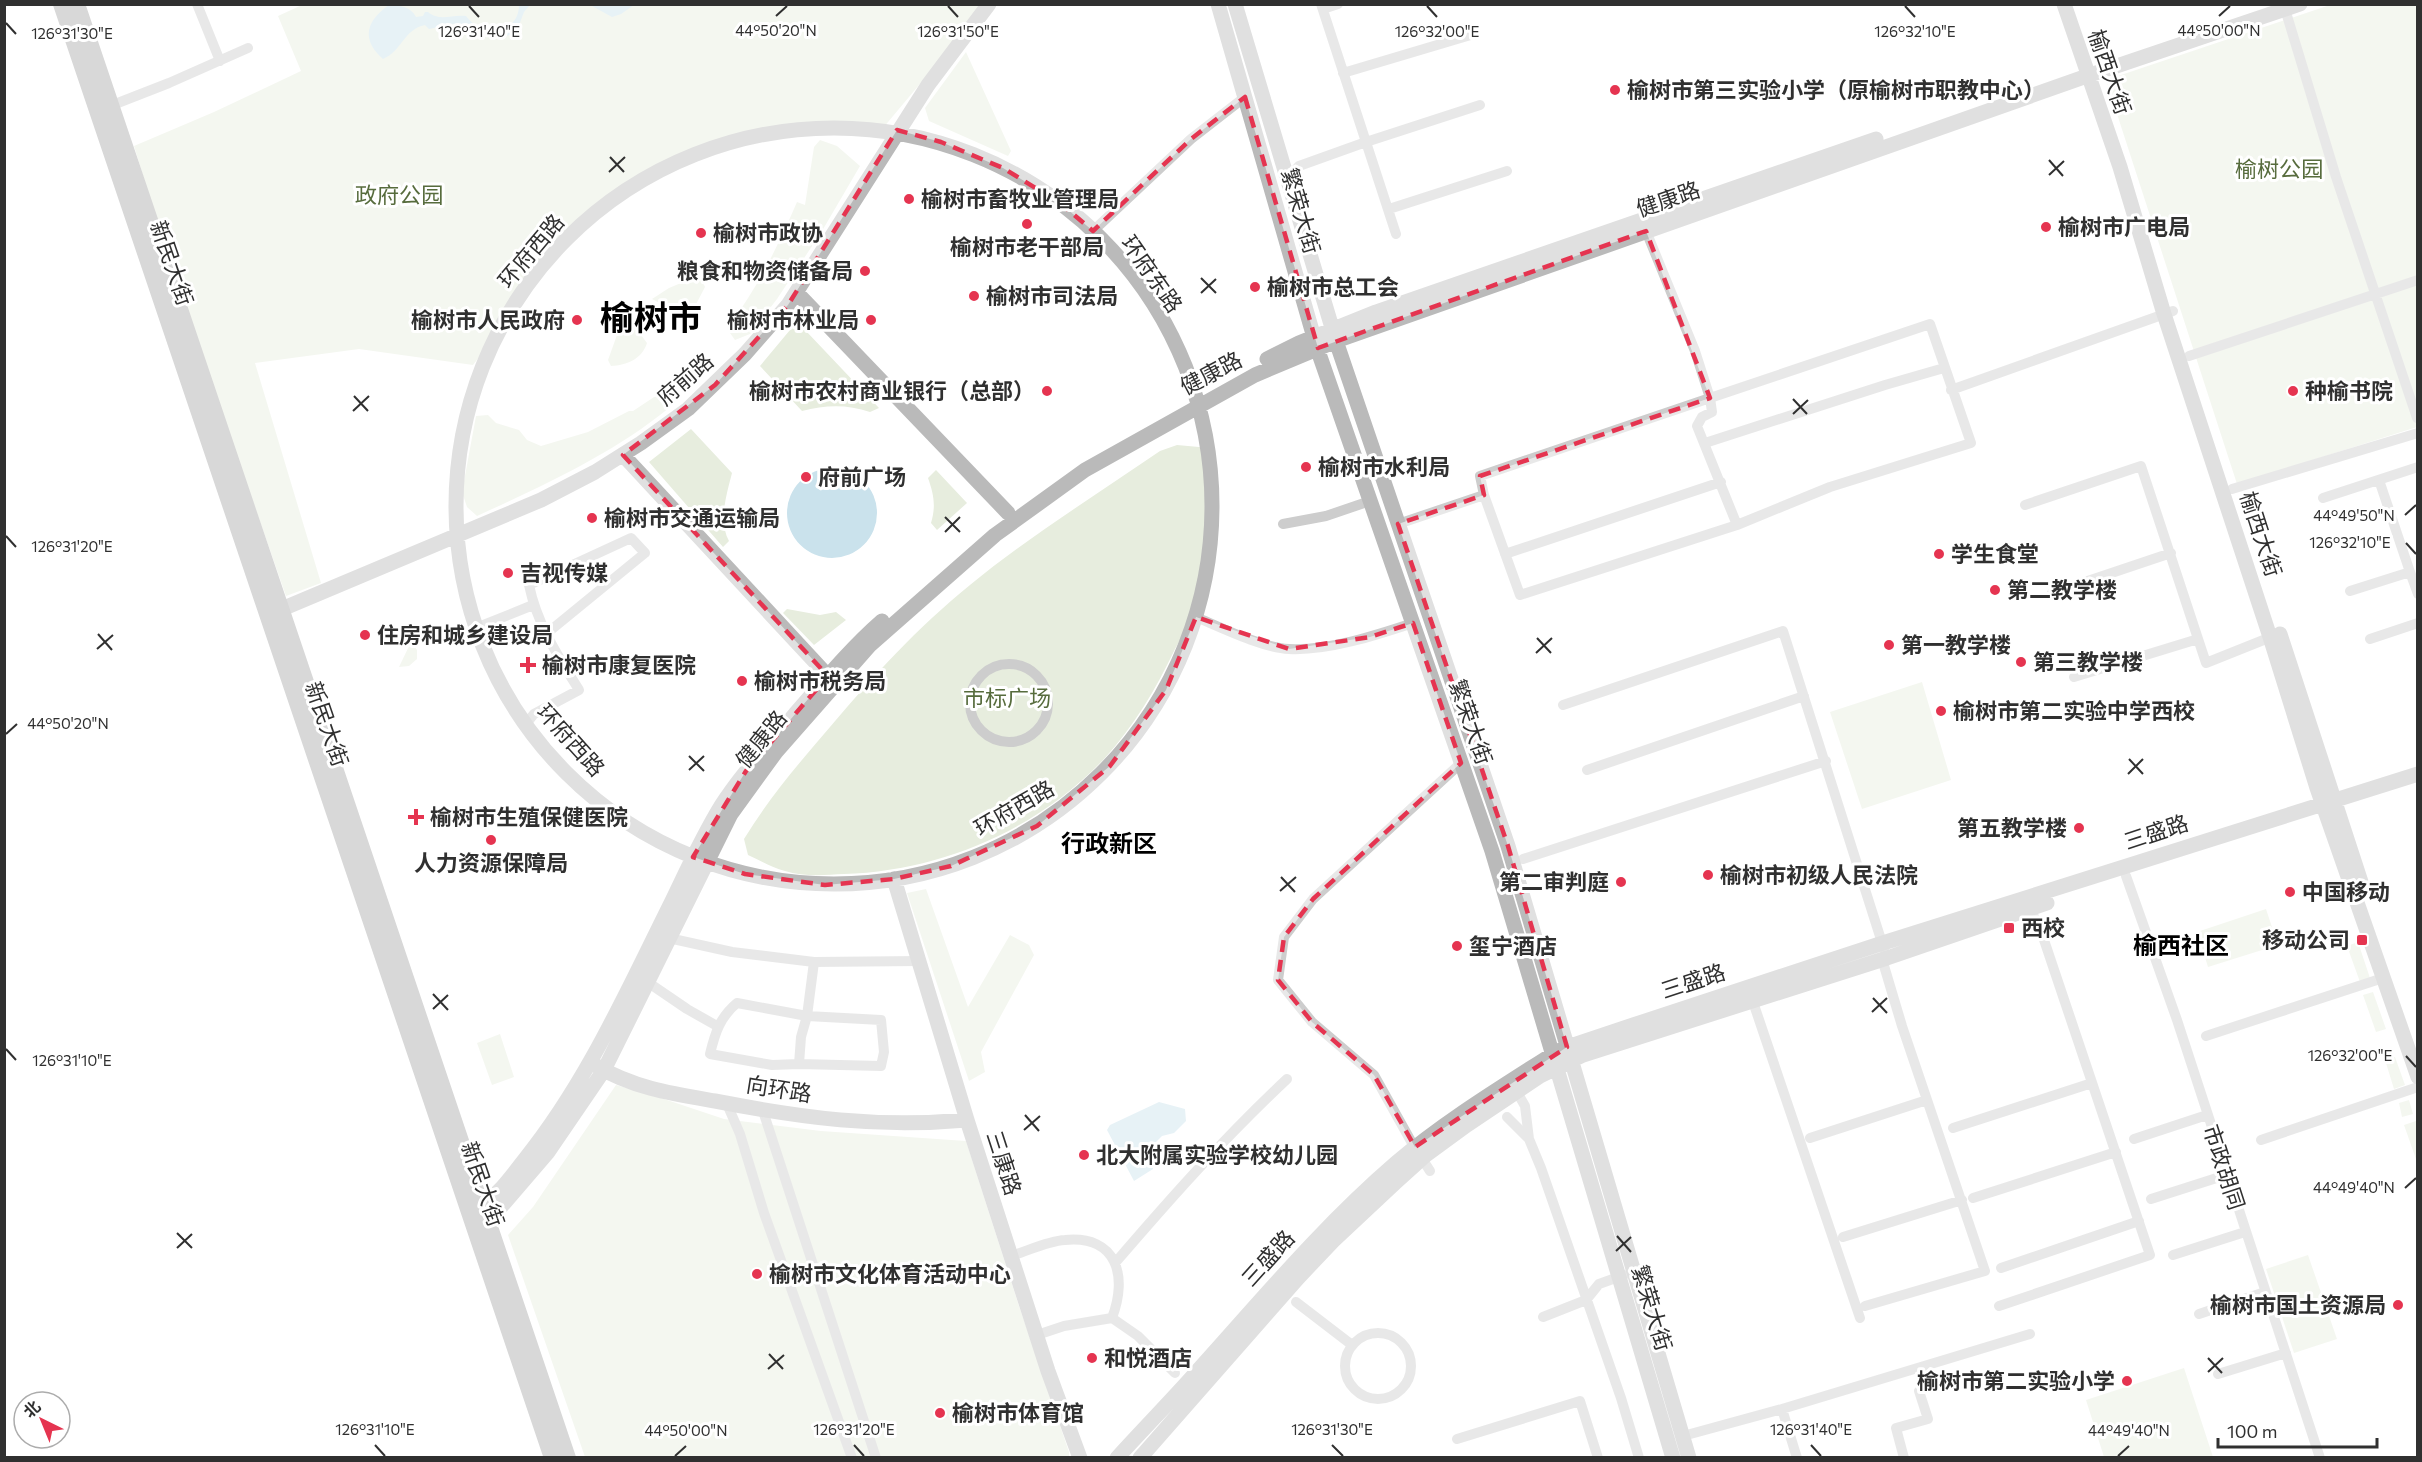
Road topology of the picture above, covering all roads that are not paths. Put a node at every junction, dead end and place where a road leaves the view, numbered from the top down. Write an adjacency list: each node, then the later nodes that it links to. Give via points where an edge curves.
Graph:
1 (61, 4): 19 (main road, 新民大街)
2 (77, 4): 19 (main road, 新民大街)
3 (197, 4): 14 (street)
4 (989, 4): 20 (main road, 府前路)
5 (1218, 4): 17 (main road, 繁荣大街)
6 (1235, 4): 23 (main road, 繁荣大街)
7 (1338, 4): 11 (street)
8 (2064, 4): 15 (main road, 榆西大街)
9 (2072, 4): 15 (main road, 榆西大街)
10 (2286, 6): 15 (main road, 健康路); 31 (street)
11 (1322, 7): 16 (street)
12 (1474, 34): 16 (street)
13 (248, 48): 14 (street)
14 (220, 61): 19 (street)
15 (2090, 71): 27 (main road, 健康路); 32 (main road, 榆西大街); 33 (main road, 健康路, via 1664,212)
16 (1343, 73): 21 (street)
17 (1245, 97): 26 (street, via 1182,146); 34 (main road, 繁荣大街)
18 (1480, 105): 21 (street)
19 (104, 108): 64 (main road, 新民大街)
20 (897, 130): 24 (main road, 环府东路, via 824,126 740,138 690,155 642,178); 26 (main road, 环府东路, via 941,142 1003,168 1060,203); 30 (main road, 府前路)
21 (1366, 142): 23 (street, via 1299,166); 25 (street)
22 (1507, 171): 25 (street)
23 (1287, 179): 33 (main road, 繁荣大街)
24 (599, 208): 56 (main road, 环府西路, via 560,244 526,285 491,346 463,430 456,482)
25 (1389, 209): 28 (street)
26 (1093, 231): 39 (main road, 环府东路, via 1177,350)
27 (1646, 231): 33 (main road, 健康路); 38 (street)
28 (1396, 234)
29 (2418, 280): 31 (street)
30 (797, 293): 43 (main road, 府前路, via 715,385); 52 (main road)
31 (2375, 294): 35 (street); 40 (street)
32 (2169, 312): 35 (main road, 榆西大街); 37 (street); 70 (main road, 榆西大街)
33 (1334, 335): 34 (main road, 健康路); 54 (main road, 繁荣大街)
34 (1316, 342): 39 (main road, 健康路); 50 (main road, 繁荣大街)
35 (2189, 356): 47 (main road, 榆西大街)
36 (1944, 368): 37 (street); 38 (street, via 1930,324); 42 (street)
37 (1952, 390): 55 (street, via 1971,442 1830,487)
38 (1710, 398): 42 (street, via 1712,412 1702,417 1697,426); 48 (street, via 1480,476)
39 (1200, 400): 52 (main road, 健康路, via 1079,465); 65 (main road, 环府东路, via 1212,461 1215,508 1211,555); 87 (main road, 健康路, via 1044,498 995,535 870,645 776,752)
40 (2417, 418)
41 (2418, 434): 47 (street)
42 (1705, 443): 46 (street)
43 (623, 455): 56 (main road, 府前路, via 541,500); 73 (main road)
44 (2418, 467): 45 (street)
45 (2379, 480): 49 (street); 59 (street)
46 (1721, 482): 55 (street); 58 (street)
47 (2232, 489): 70 (main road, 榆西大街)
48 (1484, 495): 54 (street); 58 (street)
49 (2322, 498)
50 (1370, 501): 53 (street, via 1326,516); 66 (main road, 繁荣大街)
51 (2025, 505): 57 (street, via 2141,466)
52 (1008, 513): 73 (main road, 健康路, via 862,638)
53 (1284, 524)
54 (1398, 524): 102 (main road, 繁荣大街, via 1508,846)
55 (1737, 525): 58 (street, via 1521,595)
56 (456, 535): 64 (main road, 府前路); 68 (main road, 环府西路, via 464,587)
57 (2171, 553): 61 (street); 71 (street)
58 (1505, 554)
59 (2410, 572): 60 (street); 62 (street)
60 (2350, 591)
61 (2052, 593)
62 (2418, 594)
63 (533, 605): 68 (street); 69 (street); 69 (street, via 529,585 631,538 645,553)
64 (274, 613): 126 (main road, 新民大街)
65 (1197, 617): 66 (street, via 1289,649 1370,637); 84 (main road, 环府东路, via 1166,690 1140,730 1110,766)
66 (1413, 622): 80 (main road, 繁荣大街)
67 (2418, 622): 72 (street)
68 (476, 628): 77 (main road, 环府西路, via 501,686)
69 (546, 634): 77 (street, via 579,690 534,714)
70 (2275, 635): 71 (street, via 2206,663); 85 (main road, 榆西大街)
71 (2198, 639): 74 (street)
72 (2370, 639)
73 (828, 676): 87 (main road, 健康路, via 721,806)
74 (2074, 677)
75 (1804, 696): 76 (street, via 1783,632); 79 (street); 81 (street)
76 (1563, 705)
77 (525, 724): 87 (main road, 环府西路, via 563,770 602,806 646,835)
78 (982, 731): 78 (street, via 971,711 973,688 979,678 1007,663 1038,676 1047,692 1048,710 1037,731 1016,741 1003,742)
79 (1826, 761): 86 (street); 92 (street)
80 (1461, 762): 102 (main road, 繁荣大街); 122 (street, via 1313,899 1284,937 1278,980 1312,1022 1374,1076)
81 (1587, 770)
82 (2418, 774): 85 (main road, 三盛路)
83 (2418, 782): 85 (main road, 三盛路)
84 (1075, 798): 89 (main road, 环府西路, via 1037,826 995,849 951,866)
85 (2330, 806): 88 (main road, 三盛路); 92 (main road, 三盛路, via 2027,899); 96 (main road, 榆西大街); 101 (main road, 榆西大街)
86 (1523, 858)
87 (700, 860): 89 (main road, 环府西路, via 745,874 807,884); 91 (main road, 健康路)
88 (2126, 876): 90 (main road, 三盛路); 113 (street, 市政胡同)
89 (894, 879): 93 (main road, 三康路)
90 (2030, 909): 92 (main road, 三盛路); 107 (street, via 2040,928)
91 (662, 937): 94 (street, via 732,952); 95 (main road, 健康路)
92 (1884, 953): 97 (main road, 三盛路); 110 (street)
93 (919, 961): 94 (street); 115 (main road, 三康路)
94 (814, 962): 98 (street)
95 (642, 978): 99 (street); 104 (main road, 健康路)
96 (2383, 978): 100 (street); 105 (main road, 榆西大街)
97 (1750, 993): 102 (main road, 三盛路); 144 (street)
98 (807, 1016): 99 (street, via 736,1003); 103 (street); 103 (street, via 881,1020 884,1052 881,1066)
99 (717, 1026): 103 (street, via 710,1054 772,1065)
100 (2206, 1036)
101 (2418, 1053)
102 (1562, 1057): 109 (main road, 三盛路); 122 (main road, 三盛路); 134 (main road, 繁荣大街); 135 (main road, 繁荣大街)
103 (799, 1064)
104 (598, 1066): 111 (main road, 向环路, via 645,1088); 126 (main road, 健康路, via 548,1152)
105 (2418, 1077)
106 (1287, 1079): 132 (street, via 1223,1140)
107 (2092, 1083): 116 (street); 121 (street)
108 (2418, 1087): 120 (street)
109 (1517, 1092): 118 (street, via 1524,1106); 122 (main road, 三盛路)
110 (1927, 1100): 117 (street); 124 (street)
111 (727, 1104): 112 (main road, 向环路); 157 (street)
112 (763, 1111): 115 (main road, 向环路, via 848,1122 918,1125); 158 (street)
113 (2207, 1115): 119 (street); 123 (street, 市政胡同)
114 (1507, 1117): 118 (street)
115 (967, 1120): 131 (main road, 三康路)
116 (1953, 1128)
117 (1810, 1138)
118 (1529, 1139): 137 (street)
119 (2134, 1139)
120 (2260, 1140)
121 (2116, 1152): 124 (street); 127 (street)
122 (1422, 1159): 160 (main road, 三盛路, via 1301,1254); 161 (main road, via 1326,1248)
123 (2226, 1175): 125 (street); 128 (street, 市政胡同)
124 (1968, 1199): 129 (street); 139 (street, via 1985,1271)
125 (2151, 1199)
126 (478, 1217): 155 (main road, 新民大街); 156 (main road, 新民大街)
127 (2139, 1221): 133 (street); 140 (street, via 2150,1255)
128 (2245, 1232): 130 (street); 136 (street, 市政胡同)
129 (1843, 1237)
130 (2173, 1255)
131 (1011, 1256): 132 (street, via 1064,1240 1095,1243); 146 (main road, 三康路)
132 (1115, 1263): 143 (street, via 1120,1277 1119,1299)
133 (2001, 1268)
134 (1634, 1272): 135 (street); 153 (main road, 繁荣大街)
135 (1619, 1277): 137 (street, via 1599,1284); 164 (main road, 繁荣大街)
136 (2265, 1292): 141 (street); 148 (street, 市政胡同)
137 (1586, 1300): 142 (street); 163 (street)
138 (1296, 1302): 147 (street)
139 (1865, 1306)
140 (1999, 1306)
141 (2199, 1314)
142 (1543, 1317)
143 (1112, 1318): 146 (street); 149 (street, via 1138,1336)
144 (1860, 1318)
145 (2030, 1334): 152 (street)
146 (1037, 1335): 159 (main road, 三康路)
147 (1352, 1345): 147 (street, via 1344,1365 1346,1376 1358,1393 1384,1398 1398,1393 1412,1365 1403,1343 1383,1332 1361,1337)
148 (2286, 1353): 150 (street); 168 (street, 市政胡同)
149 (1175, 1373)
150 (2218, 1374)
151 (1919, 1391): 167 (street, via 1928,1419 1896,1428)
152 (1782, 1409): 153 (street); 166 (street)
153 (1683, 1436): 165 (main road, 繁荣大街)
154 (1456, 1439): 162 (street, via 1580,1401)
155 (552, 1458)
156 (568, 1458)
157 (852, 1458)
158 (876, 1458)
159 (1080, 1458)
160 (1117, 1458)
161 (1140, 1458)
162 (1598, 1458)
163 (1639, 1458)
164 (1673, 1458)
165 (1689, 1458)
166 (1797, 1458)
167 (1904, 1458)
168 (2320, 1458)

